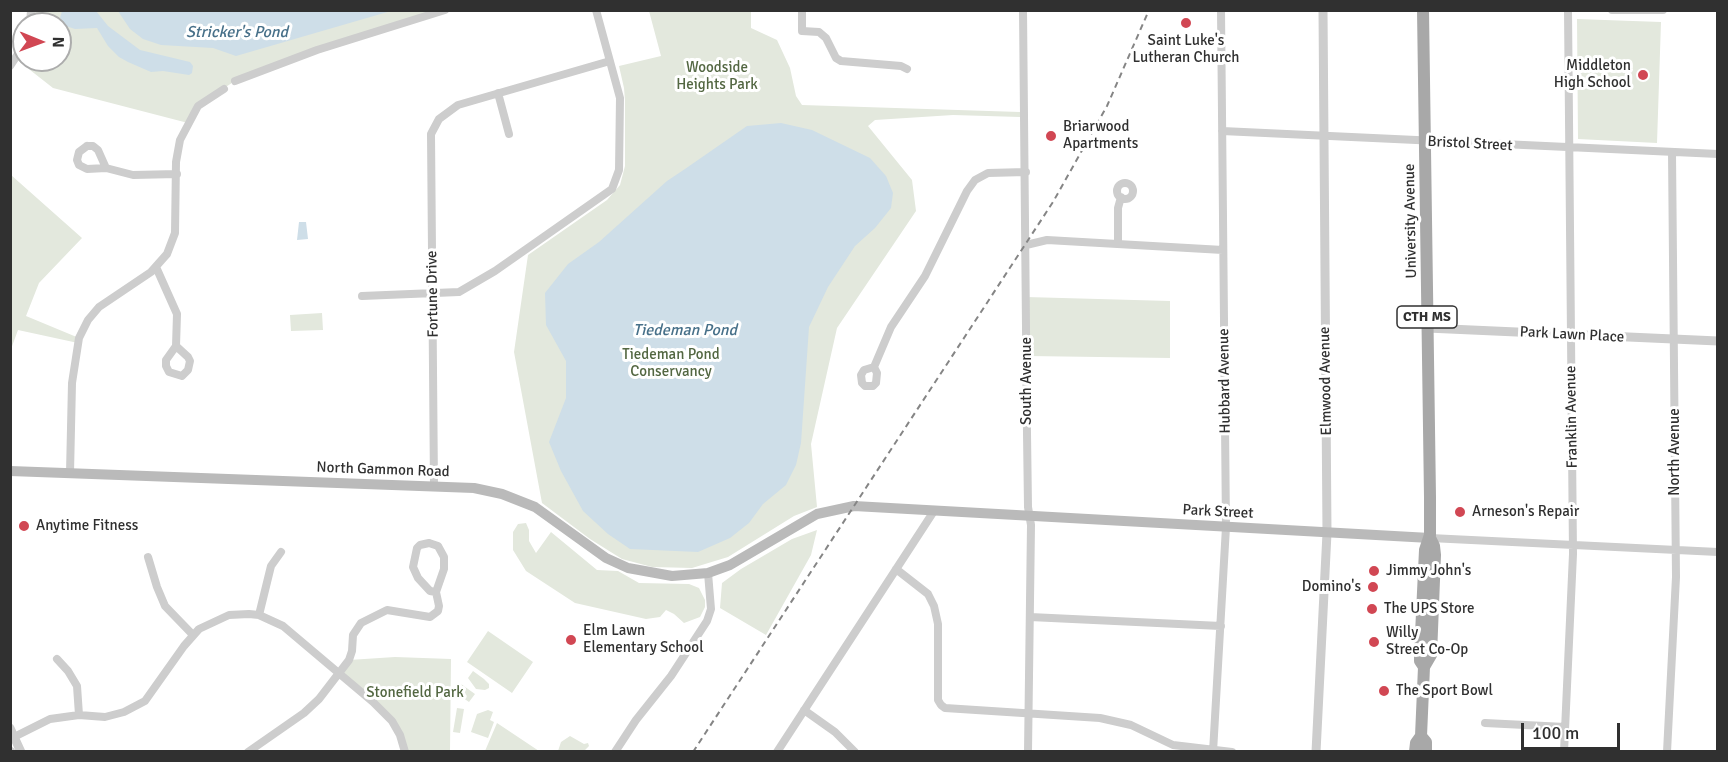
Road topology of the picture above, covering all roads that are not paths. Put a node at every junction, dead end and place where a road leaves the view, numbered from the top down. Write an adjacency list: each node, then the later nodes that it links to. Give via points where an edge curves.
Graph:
1 (445, 10): 13 (street)
2 (596, 10): 11 (street)
3 (802, 10): 12 (street, via 802,31 819,32 836,58 846,63)
4 (1023, 10): 24 (street, South Avenue)
5 (1221, 10): 16 (street, Hubbard Avenue)
6 (1323, 10): 18 (street, Elmwood Avenue)
7 (1423, 10): 19 (main road, University Avenue / CTH MS)
8 (1568, 10): 20 (street, Franklin Avenue)
9 (1612, 10): 10 (street)
10 (1664, 10)
11 (610, 61): 15 (street); 31 (street, via 620,98 619,170 614,185 474,285 459,292)
12 (907, 69)
13 (235, 81)
14 (224, 89): 25 (street, via 198,106 190,118 180,140)
15 (498, 93): 17 (street); 31 (street, Fortune Drive, via 458,105 439,119 431,134)
16 (1222, 131): 18 (street, Bristol Street); 29 (street, Hubbard Avenue)
17 (509, 134)
18 (1324, 136): 19 (street, Bristol Street); 45 (street, Elmwood Avenue)
19 (1425, 142): 20 (street, Bristol Street); 33 (main road, University Avenue / CTH MS)
20 (1570, 148): 21 (street, Bristol Street); 34 (street, Franklin Avenue)
21 (1672, 153): 22 (street, Bristol Street); 35 (street, North Avenue)
22 (1718, 154)
23 (106, 168): 25 (street, via 133,175)
24 (1026, 172): 28 (street, South Avenue); 38 (street, via 988,173 975,180 925,276 891,327)
25 (177, 174): 30 (street, via 176,233)
26 (1121, 197): 27 (street)
27 (1118, 243): 28 (street, via 1047,240); 29 (street)
28 (1026, 245): 43 (street, South Avenue)
29 (1223, 250): 44 (street, Hubbard Avenue)
30 (156, 267): 37 (street, via 177,314); 40 (street, via 99,307 79,338 72,383)
31 (433, 294): 32 (street); 41 (street, Fortune Drive)
32 (362, 296)
33 (1427, 328): 34 (street, Park Lawn Place); 46 (main road, University Avenue / CTH MS)
34 (1571, 335): 35 (street, Park Lawn Place); 47 (street, Franklin Avenue)
35 (1674, 339): 36 (street, Park Lawn Place); 48 (street, North Avenue)
36 (1718, 341)
37 (176, 346)
38 (874, 367)
39 (10, 471): 40 (main road, North Gammon Road)
40 (70, 473): 41 (main road, North Gammon Road)
41 (434, 487): 54 (main road, North Gammon Road, via 474,488 509,496 535,507 606,558 628,568 672,576)
42 (934, 511): 43 (main road, Park Street); 52 (main road, Park Street, via 854,507 829,511 800,523); 53 (street)
43 (1029, 516): 44 (main road, Park Street); 57 (street, South Avenue)
44 (1226, 527): 45 (main road, Park Street); 58 (street, Hubbard Avenue)
45 (1328, 533): 46 (main road, Park Street); 78 (street, Elmwood Avenue)
46 (1430, 538): 47 (street, Park Street); 68 (main road, University Avenue / CTH MS, via 1435,565 1431,655 1424,667)
47 (1573, 545): 48 (street, Park Street); 66 (street, Franklin Avenue)
48 (1676, 550): 50 (street, Park Street); 82 (street, North Avenue)
49 (281, 552): 56 (street, via 271,566)
50 (1718, 552)
51 (147, 557): 59 (street, via 165,606)
52 (730, 565): 54 (main road, North Gammon Road)
53 (897, 569): 62 (street); 63 (street, via 928,594 934,606 941,705 959,710)
54 (708, 573): 73 (street, via 711,609 707,621)
55 (436, 592): 55 (street, via 430,591 415,573 414,553 420,545 438,546 444,557); 61 (street, via 438,611 430,617 387,610 361,623 353,635 352,655)
56 (259, 615): 59 (street, via 229,615); 61 (street, via 283,626)
57 (1030, 617): 58 (street); 63 (street, South Avenue)
58 (1221, 626): 69 (street, Hubbard Avenue)
59 (193, 635): 64 (street, via 145,701 105,717)
60 (57, 659): 64 (street, via 77,686)
61 (339, 673): 71 (street, via 309,709); 72 (street, via 392,721)
62 (804, 710): 74 (street); 75 (street)
63 (1028, 714): 69 (street, via 1100,718 1119,722 1173,746); 76 (street, South Avenue)
64 (80, 715): 67 (street, via 50,719)
65 (1485, 723): 66 (street)
66 (1565, 727): 81 (street, Franklin Avenue)
67 (12, 735): 70 (street)
68 (1422, 736): 79 (main road, University Avenue / CTH MS); 80 (main road, University Avenue / CTH MS)
69 (1213, 751): 77 (street)
70 (21, 752)
71 (248, 752)
72 (405, 752)
73 (615, 752)
74 (777, 752)
75 (855, 752)
76 (1028, 752)
77 (1232, 752)
78 (1316, 752)
79 (1415, 752)
80 (1426, 752)
81 (1564, 752)
82 (1667, 752)

